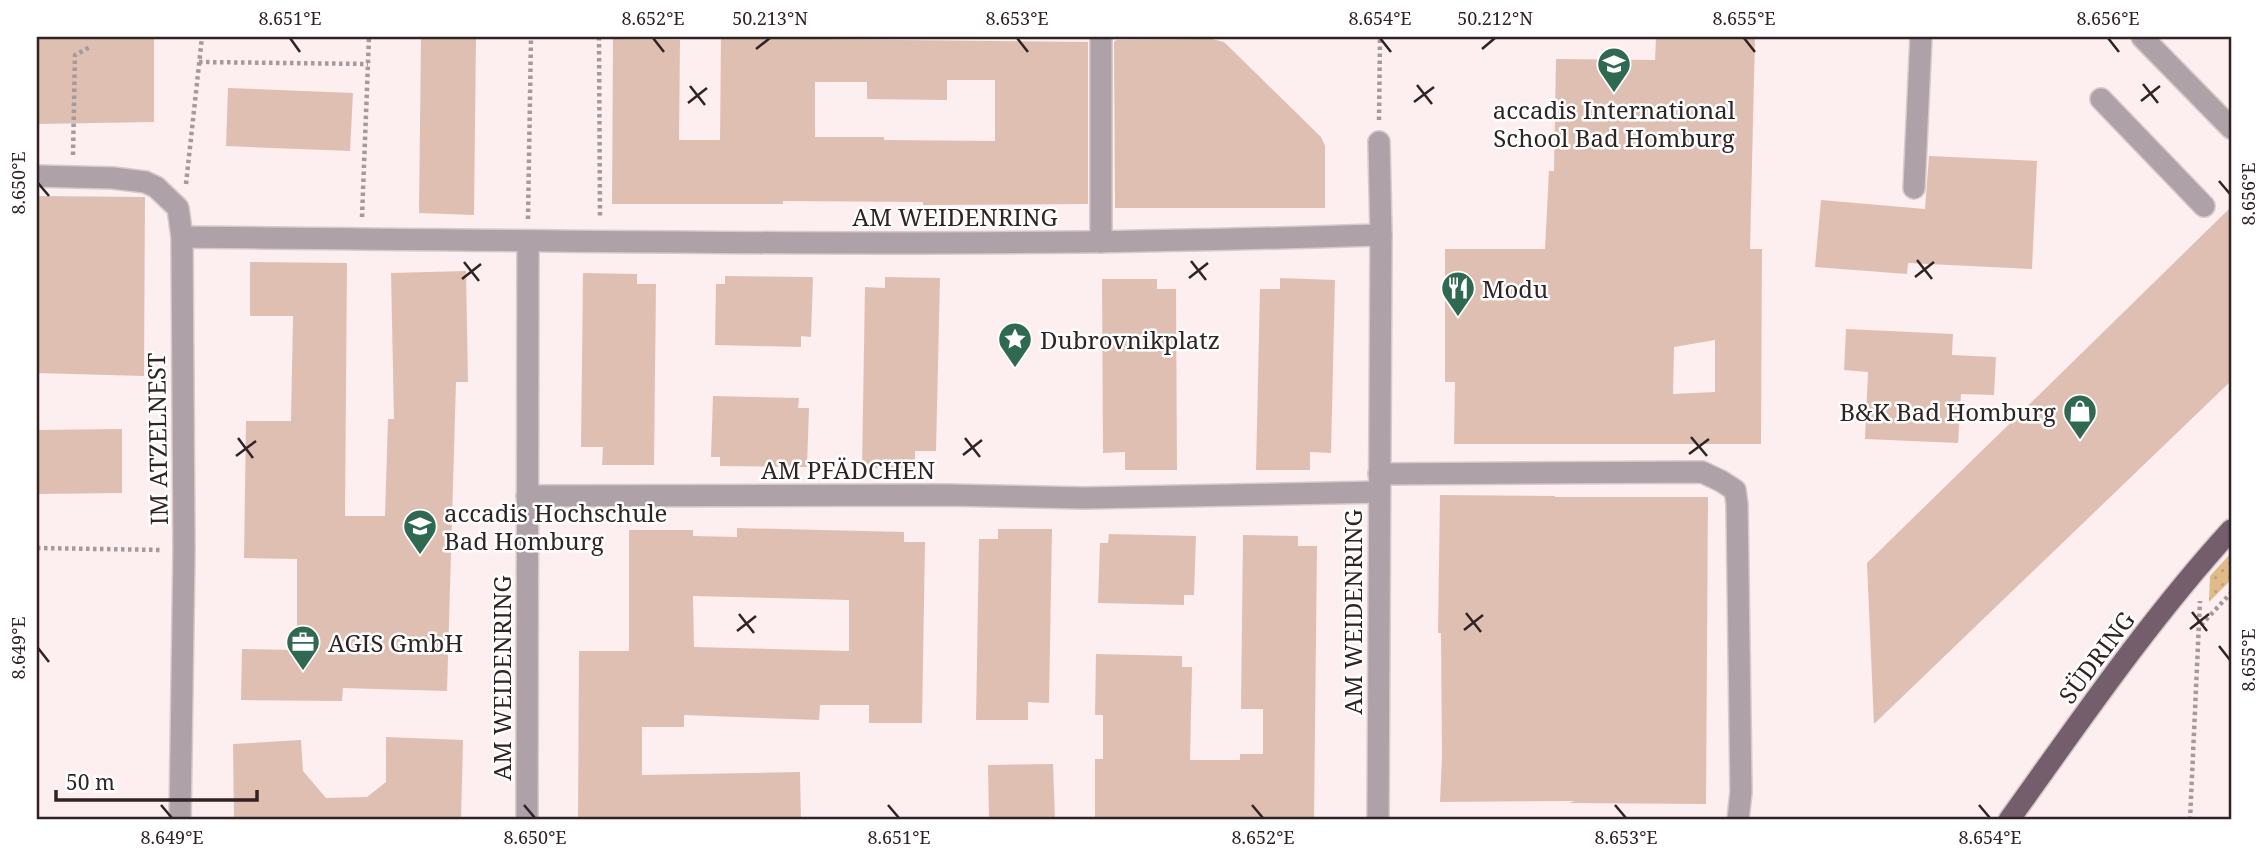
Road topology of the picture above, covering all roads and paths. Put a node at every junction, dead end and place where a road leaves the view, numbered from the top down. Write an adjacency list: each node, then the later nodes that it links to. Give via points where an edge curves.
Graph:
1 (202, 37): 10 (path)
2 (369, 37): 11 (path)
3 (531, 37): 23 (path)
4 (599, 37): 24 (path)
5 (1101, 37): 25 (street)
6 (1380, 37): 14 (path)
7 (1921, 37): 17 (street)
8 (2142, 37): 13 (street)
9 (90, 47): 16 (path, via 75,55)
10 (199, 62): 11 (path); 19 (path, via 188,177)
11 (368, 64): 22 (path)
12 (2101, 99): 18 (street)
13 (2231, 128)
14 (1379, 142): 20 (street, AM WEIDENRING)
15 (37, 176): 16 (street)
16 (72, 177): 19 (street, via 145,182)
17 (1914, 188)
18 (2204, 206)
19 (178, 208): 21 (street, IM ATZELNEST)
20 (1381, 235): 25 (street, AM WEIDENRING); 26 (street, AM WEIDENRING)
21 (182, 236): 22 (street); 30 (street, IM ATZELNEST)
22 (361, 238): 23 (street)
23 (528, 241): 24 (street, AM WEIDENRING); 27 (street, AM WEIDENRING)
24 (600, 242): 25 (street, AM WEIDENRING)
25 (1101, 242)
26 (1379, 483): 27 (street, AM PFÄDCHEN, via 1085,498); 34 (street, AM WEIDENRING); 35 (street, AM PFÄDCHEN, via 1702,472 1735,490)
27 (527, 496): 33 (street, AM WEIDENRING)
28 (2231, 530): 36 (main road, SÜDRING, via 2145,634)
29 (37, 548): 30 (path)
30 (184, 551): 32 (street, IM ATZELNEST)
31 (2231, 593): 37 (path, via 2200,626)
32 (180, 820)
33 (527, 820)
34 (1378, 820)
35 (1738, 820)
36 (2009, 820)
37 (2190, 820)

